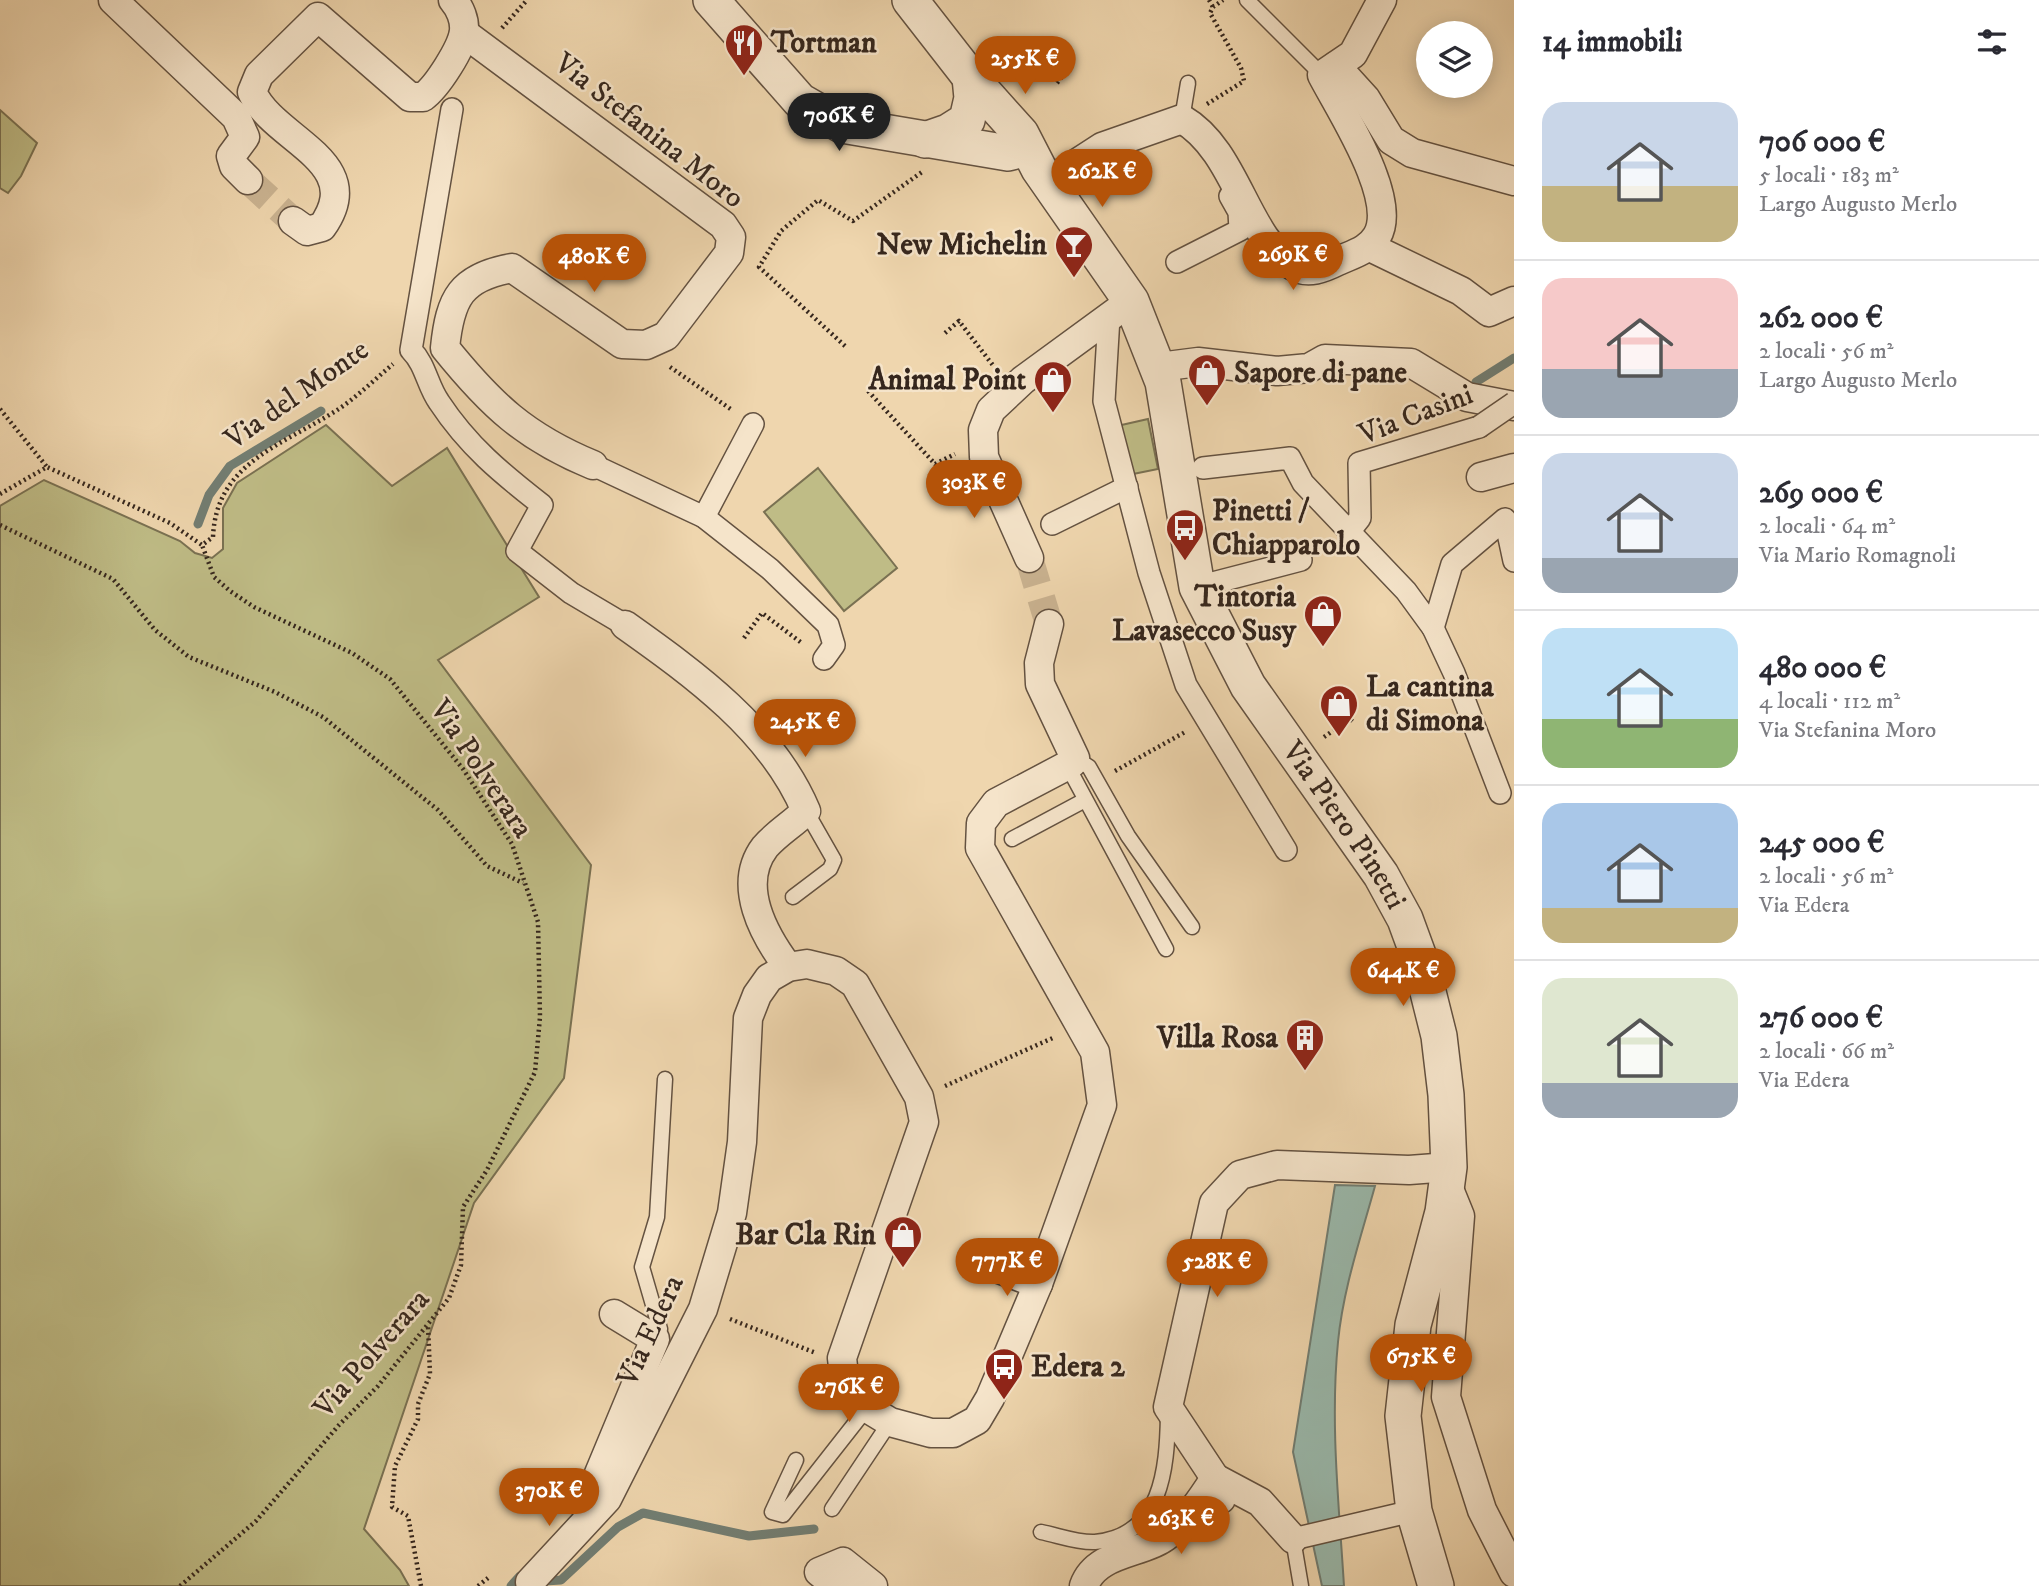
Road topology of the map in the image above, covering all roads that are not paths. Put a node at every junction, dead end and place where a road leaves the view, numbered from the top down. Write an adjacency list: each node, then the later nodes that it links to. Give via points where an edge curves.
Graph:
1 (113, 0): 18 (street, via 236,117 245,137 231,156)
2 (453, 0): 7 (street)
3 (711, 0): 15 (street, via 800,101 842,125)
4 (910, 0): 9 (street, Via Piero Pinetti)
5 (1247, 0): 8 (lane)
6 (1381, 0): 8 (street, via 1353,54)
7 (474, 39): 21 (street, via 423,97 410,97 318,17 259,75 252,92 258,107 328,166 335,190 333,211 322,227 307,231); 30 (street, Via Stefanina Moro, via 723,225 731,237 729,253 666,335 646,345 622,344 512,268 485,272 468,285 449,312 445,348 474,384 531,434)
8 (1329, 70): 17 (street, via 1366,99 1391,140 1412,153); 22 (street, via 1378,185 1383,214)
9 (970, 77): 14 (street, Via Piero Pinetti, via 1021,134); 15 (street, via 967,120)
10 (1188, 83): 13 (lane)
11 (452, 109): 42 (street, Via del Monte, via 411,349 421,359 436,399 470,446 541,505 517,551 571,593)
12 (1393, 116): 17 (street, via 1414,135 1443,150)
13 (1182, 119): 16 (street); 20 (street, via 1102,147)
14 (1026, 148): 15 (street, via 1009,153); 20 (street, Via Piero Pinetti)
15 (923, 156)
16 (1220, 157): 22 (street, via 1272,248 1294,267 1322,269); 23 (street, via 1218,171 1239,212 1240,230)
17 (1449, 163): 19 (street)
18 (248, 180)
19 (1514, 181)
20 (1048, 182): 25 (street, Via Piero Pinetti)
21 (293, 221)
22 (1370, 247): 24 (street, via 1461,291 1489,312)
23 (1177, 262)
24 (1514, 301)
25 (1120, 309): 26 (street, Via Piero Pinetti); 29 (street, via 1023,380 991,410 982,430 984,457 1027,553 1015,544); 34 (street, Via Piero Pinetti, via 1104,401)
26 (1159, 367): 27 (street, via 1198,362 1277,370 1309,368 1325,359 1411,363 1467,397); 32 (street, Via Piero Pinetti)
27 (1514, 404): 37 (street, Via Casini, bridge, via 1479,427 1359,463 1360,518)
28 (752, 424): 35 (street)
29 (965, 449)
30 (593, 465): 35 (street, Via Stefanina Moro)
31 (1514, 468): 33 (street)
32 (1191, 469): 37 (street, via 1290,458 1303,483); 40 (street, Via Piero Pinetti)
33 (1480, 477)
34 (1127, 487): 36 (street); 50 (street, Via Piero Pinetti, via 1186,685)
35 (704, 517): 44 (street, Via Stefanina Moro, via 770,569 828,625 834,645)
36 (1052, 524)
37 (1349, 532): 43 (street, via 1406,591)
38 (1301, 560): 40 (street)
39 (1514, 561): 43 (street, via 1505,519 1452,564)
40 (1197, 587): 56 (street, Via Piero Pinetti, via 1248,686 1381,876 1405,919 1439,1037)
41 (1049, 624): 45 (street, via 1039,663 1040,684)
42 (625, 625): 48 (street, via 695,674 736,714 776,758)
43 (1433, 628): 46 (street)
44 (824, 659)
45 (1071, 761): 47 (lane); 52 (lane, via 1089,767 1128,836); 58 (street, via 996,803 981,823 980,848 1095,1052 1102,1105)
46 (1500, 793)
47 (1085, 800): 49 (lane); 53 (lane)
48 (806, 811): 51 (lane, via 834,860 830,869); 54 (street, via 764,849 755,868 753,891 759,920)
49 (1012, 839)
50 (1286, 850)
51 (793, 897)
52 (1192, 927)
53 (1166, 949)
54 (788, 967): 62 (street, via 822,966 855,984 919,1097 923,1122 916,1150 842,1358 844,1375); 65 (street, Via Edera, via 769,978 748,1018 742,1142 732,1213 703,1309)
55 (665, 1079): 60 (lane, via 657,1217 642,1267 660,1329)
56 (1448, 1176): 61 (street, via 1277,1165 1240,1175 1214,1203); 70 (street, via 1460,1216 1446,1397 1482,1510); 76 (street, Via Piero Pinetti, via 1413,1325 1403,1416 1414,1511)
57 (994, 1267): 58 (street)
58 (1038, 1284): 62 (street, via 977,1420 953,1433 942,1433)
59 (614, 1314): 60 (street, Via Edera)
60 (655, 1339): 65 (street, Via Edera, via 593,1489)
61 (1168, 1407): 64 (street); 68 (lane, via 1162,1486 1139,1523 1124,1536 1092,1542)
62 (878, 1415): 63 (lane, via 783,1515 772,1512); 66 (lane)
63 (796, 1460)
64 (1218, 1489): 69 (street, via 1260,1502); 74 (street, via 1164,1538 1128,1550 1088,1574)
65 (602, 1502): 71 (street)
66 (832, 1509)
67 (1404, 1513): 69 (street)
68 (1041, 1532)
69 (1293, 1539): 75 (lane)
70 (1514, 1573)
71 (528, 1584)
72 (837, 1586): 73 (street, via 819,1572 843,1562)
73 (873, 1586)
74 (1084, 1586)
75 (1301, 1586)
76 (1436, 1586)

